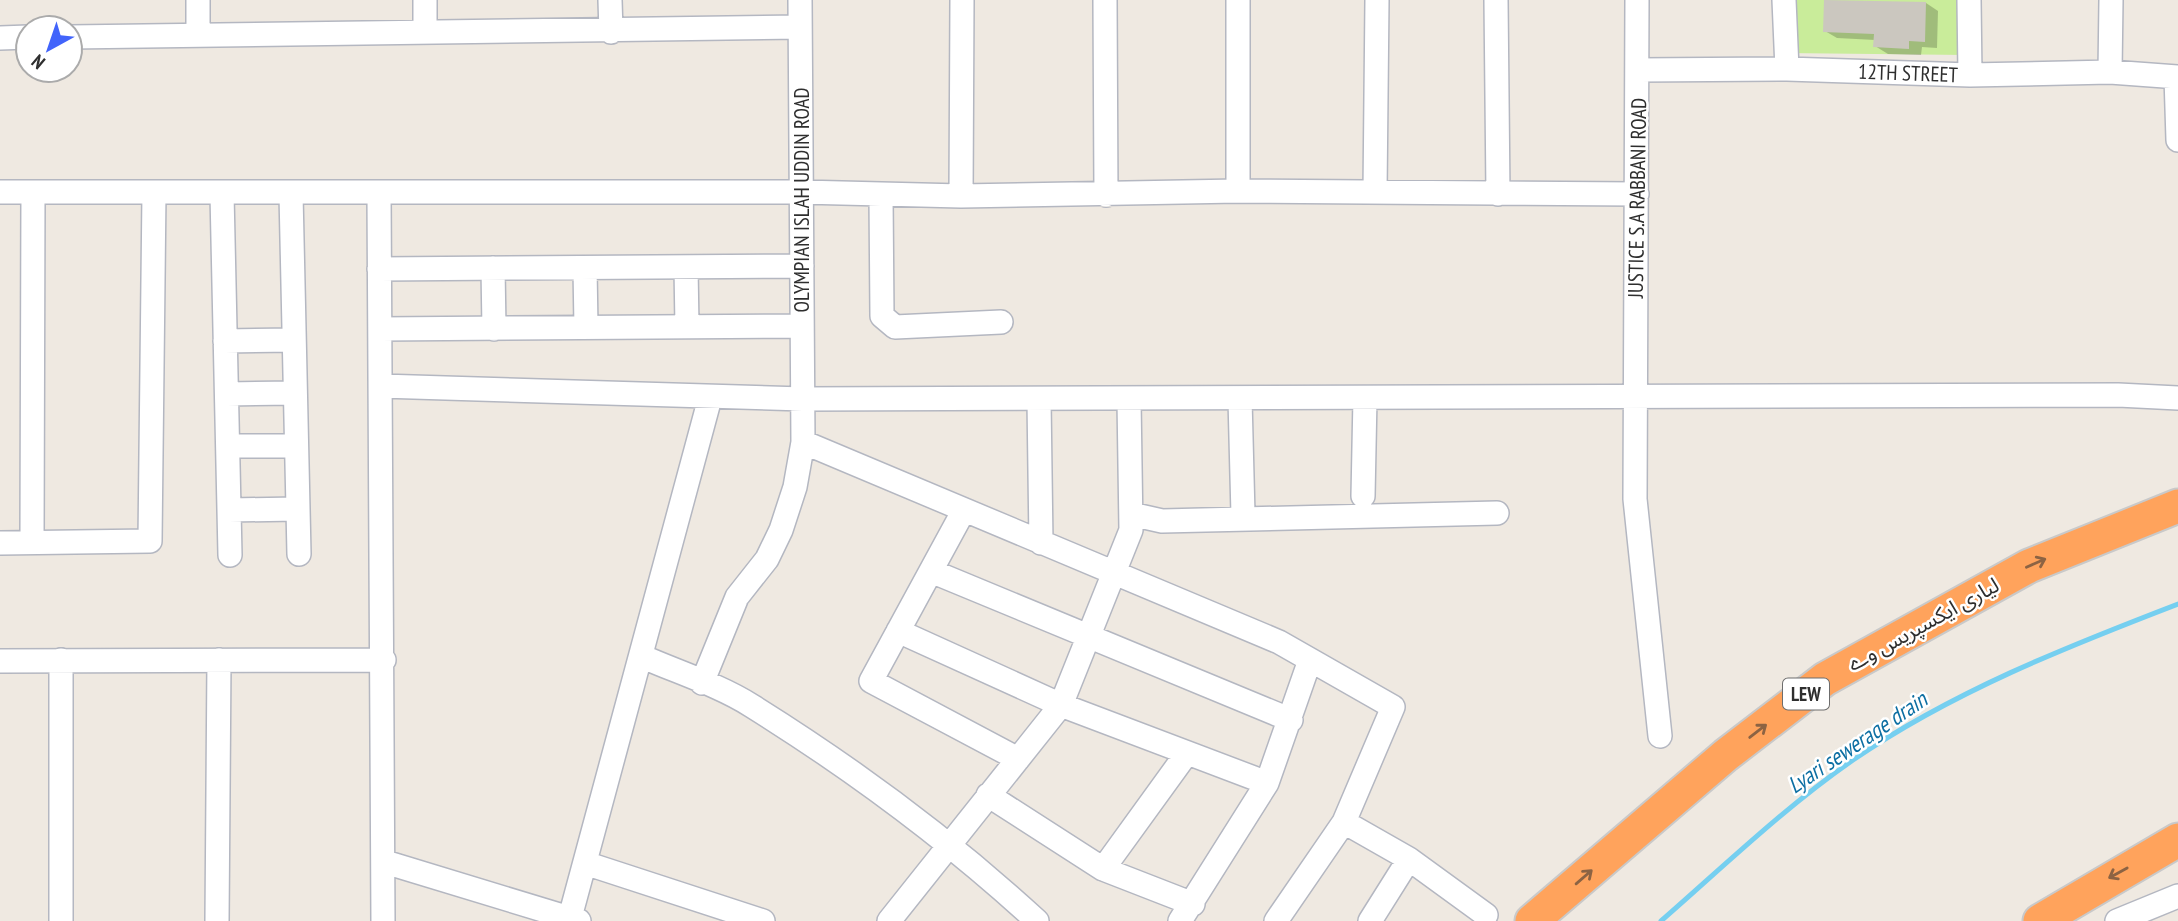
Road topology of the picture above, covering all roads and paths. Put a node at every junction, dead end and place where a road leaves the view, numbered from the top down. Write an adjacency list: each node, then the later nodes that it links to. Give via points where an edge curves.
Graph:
1 (198, 0): 17 (street)
2 (425, 0): 15 (street)
3 (610, 0): 16 (street)
4 (800, 0): 14 (street, OLYMPIAN ISLAH UDDIN ROAD)
5 (962, 0): 38 (street)
6 (1105, 0): 36 (street)
7 (1238, 0): 25 (street)
8 (1377, 0): 29 (street)
9 (1496, 0): 34 (street)
10 (1637, 0): 20 (street, JUSTICE S.A RABBANI ROAD)
11 (1784, 0): 19 (street)
12 (1969, 0): 22 (street)
13 (2111, 0): 21 (street)
14 (800, 27): 16 (street); 28 (street, OLYMPIAN ISLAH UDDIN ROAD)
15 (425, 31): 16 (street); 17 (street)
16 (611, 32)
17 (198, 35): 18 (street)
18 (84, 37)
19 (1787, 69): 20 (street, 12TH STREET); 22 (street, 12TH STREET)
20 (1639, 70): 35 (street, JUSTICE S.A RABBANI ROAD)
21 (2110, 72): 22 (street, 12TH STREET); 23 (street, 12TH STREET)
22 (1970, 75)
23 (2177, 77): 24 (street)
24 (2178, 140)
25 (1238, 191): 29 (street); 36 (street)
26 (0, 192): 27 (street)
27 (33, 192): 30 (street); 74 (street)
28 (802, 192): 31 (street); 37 (street); 39 (street, OLYMPIAN ISLAH UDDIN ROAD)
29 (1375, 192): 34 (street)
30 (154, 193): 32 (street); 74 (street, via 150,541)
31 (379, 193): 33 (street); 43 (street)
32 (222, 194): 33 (street); 51 (street)
33 (291, 194): 50 (street)
34 (1498, 194): 35 (street)
35 (1637, 194): 55 (street, JUSTICE S.A RABBANI ROAD)
36 (1106, 195): 38 (street)
37 (881, 196): 38 (street); 44 (street, via 882,316 887,323 895,327)
38 (961, 196)
39 (802, 266): 40 (street); 45 (street, OLYMPIAN ISLAH UDDIN ROAD)
40 (686, 267): 42 (street); 47 (street)
41 (493, 268): 42 (street); 43 (street); 48 (street)
42 (585, 268): 46 (street)
43 (379, 269): 49 (street)
44 (1001, 322)
45 (802, 326): 47 (street); 59 (street, OLYMPIAN ISLAH UDDIN ROAD)
46 (586, 327): 47 (street); 48 (street)
47 (687, 327)
48 (494, 328): 49 (street)
49 (380, 329): 52 (street)
50 (294, 340): 51 (street); 53 (street)
51 (226, 341): 54 (street)
52 (381, 386): 56 (street); 86 (street)
53 (295, 393): 54 (street); 65 (street)
54 (227, 394): 64 (street)
55 (1636, 396): 57 (street); 58 (street); 92 (street, JUSTICE S.A RABBANI ROAD, via 1635,499)
56 (710, 398): 59 (street); 83 (street)
57 (1365, 398): 60 (street); 66 (street)
58 (2178, 398)
59 (803, 399): 61 (street); 63 (street, OLYMPIAN ISLAH UDDIN ROAD)
60 (1240, 399): 62 (street); 73 (street)
61 (1039, 400): 62 (street); 76 (street)
62 (1129, 400): 72 (street)
63 (803, 442): 70 (street); 89 (street, OLYMPIAN ISLAH UDDIN ROAD, via 781,530 767,559 737,597)
64 (228, 446): 65 (street); 69 (street)
65 (296, 446): 68 (street)
66 (1363, 496)
67 (2178, 506): 117 (highway, لیاری ایکسپریس وے / LEW, one-way to 67, via 1726,755 1825,679 2029,566)
68 (298, 509): 69 (street); 77 (street)
69 (229, 510): 78 (street)
70 (964, 510): 76 (street); 79 (street)
71 (1497, 513): 72 (street, via 1162,521)
72 (1131, 514): 80 (street, via 1132,530)
73 (1243, 515)
74 (32, 542): 75 (street)
75 (0, 543)
76 (1041, 543): 80 (street)
77 (299, 554)
78 (230, 555)
79 (931, 571): 81 (street); 82 (street)
80 (1114, 575): 82 (street); 87 (street, via 1279,642)
81 (898, 631): 90 (street); 94 (street, via 871,681)
82 (1089, 638): 90 (street); 91 (street)
83 (641, 656): 89 (street); 102 (street)
84 (61, 660): 85 (street); 88 (street); 109 (street)
85 (219, 660): 86 (street); 110 (street)
86 (384, 660): 101 (street)
87 (1310, 660): 91 (street); 97 (street, via 1392,707)
88 (0, 661)
89 (702, 683): 99 (street, via 750,705)
90 (1061, 705): 93 (street); 94 (street)
91 (1291, 720): 95 (street)
92 (1660, 736)
93 (1187, 753): 95 (street); 103 (street)
94 (1018, 759): 96 (street)
95 (1267, 783): 105 (street)
96 (988, 795): 99 (street); 103 (street)
97 (1344, 822): 100 (street); 115 (street)
98 (2178, 840): 118 (highway, one-way to 118)
99 (949, 845): 113 (street); 114 (street)
100 (1409, 859): 106 (street); 116 (street)
101 (385, 862): 107 (street); 111 (street)
102 (585, 863): 107 (street); 112 (street)
103 (1103, 869): 105 (street)
104 (2178, 896): 108 (street)
105 (1187, 912)
106 (1486, 915)
107 (573, 920)
108 (2121, 920)
109 (61, 921)
110 (217, 921)
111 (383, 921)
112 (763, 921)
113 (889, 921)
114 (1037, 921)
115 (1276, 921)
116 (1370, 921)
117 (1532, 921)
118 (2040, 921)

